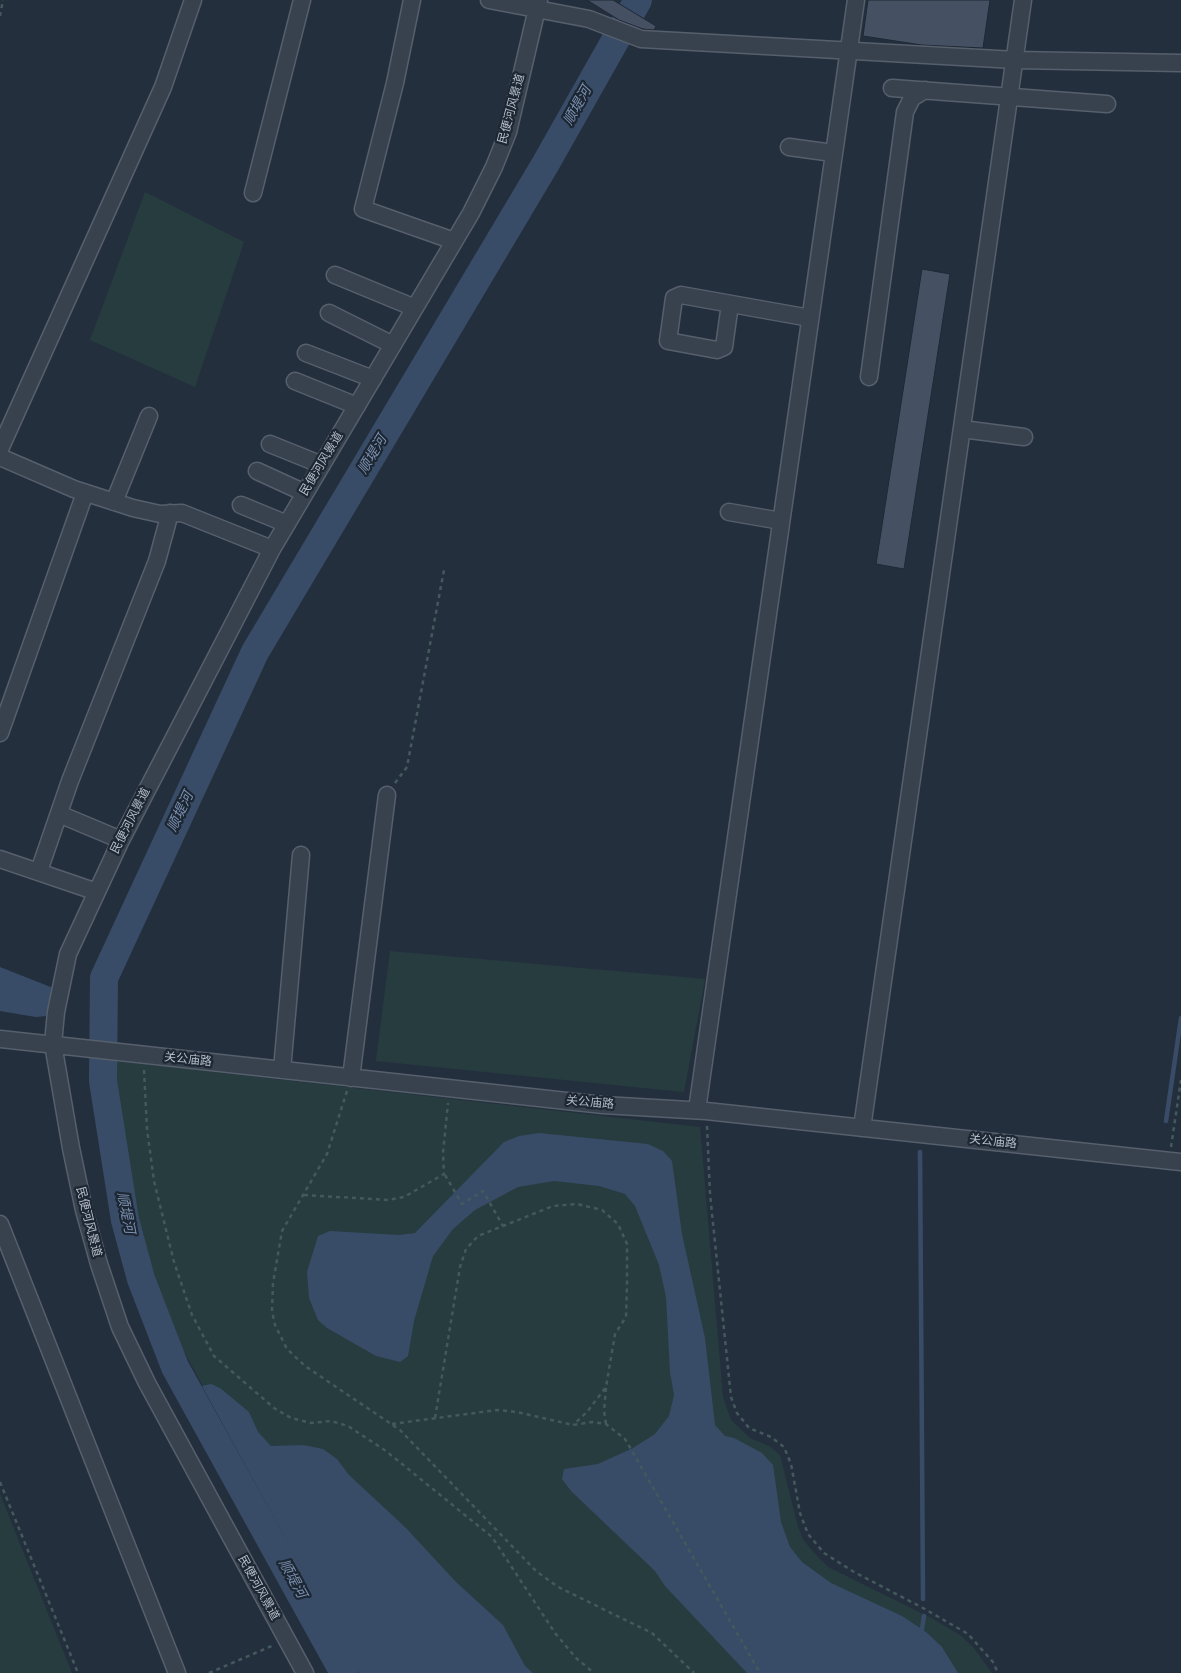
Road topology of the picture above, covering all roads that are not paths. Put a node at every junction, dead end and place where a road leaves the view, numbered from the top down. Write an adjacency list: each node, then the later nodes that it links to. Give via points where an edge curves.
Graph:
1 (193, 0): 34 (street, via 163,87)
2 (302, 0): 17 (street)
3 (412, 0): 18 (street, via 363,209)
4 (489, 0): 7 (street)
5 (856, 0): 8 (street)
6 (1023, 0): 9 (street)
7 (538, 5): 8 (street, via 590,19 641,39); 18 (street, 民便河风景道, via 508,132 494,167)
8 (848, 50): 9 (street); 16 (street)
9 (1015, 60): 10 (street); 13 (street)
10 (1181, 64)
11 (892, 88): 12 (street)
12 (926, 90): 13 (street); 26 (street, via 912,98 905,112)
13 (1009, 97): 14 (street); 31 (street)
14 (1107, 104)
15 (789, 147): 16 (street)
16 (833, 153): 23 (street)
17 (253, 193)
18 (454, 241): 21 (street, 民便河风景道)
19 (335, 275): 21 (street)
20 (730, 304): 23 (street)
21 (415, 308): 24 (street, 民便河风景道)
22 (328, 313): 24 (street)
23 (810, 318): 44 (street)
24 (393, 345): 27 (street, 民便河风景道)
25 (306, 353): 27 (street)
26 (869, 377)
27 (373, 379): 29 (street, 民便河风景道)
28 (295, 381): 29 (street)
29 (357, 406): 36 (street, 民便河风景道)
30 (148, 416): 40 (street)
31 (962, 429): 32 (street); 60 (street)
32 (1024, 437)
33 (270, 444): 36 (street)
34 (0, 449)
35 (0, 457): 38 (street)
36 (322, 464): 39 (street, 民便河风景道)
37 (257, 471): 39 (street)
38 (85, 492): 40 (street); 47 (street)
39 (305, 492): 45 (street, 民便河风景道)
40 (114, 502): 43 (street, via 160,514)
41 (241, 505): 45 (street)
42 (729, 512): 44 (street)
43 (170, 513): 46 (street, via 182,513); 49 (street, via 156,561)
44 (781, 521): 59 (street)
45 (287, 524): 46 (street, 民便河风景道)
46 (272, 550): 50 (street, 民便河风景道)
47 (0, 732)
48 (387, 795): 58 (street)
49 (59, 814): 50 (street); 53 (street)
50 (121, 840): 54 (street, 民便河风景道)
51 (301, 855): 57 (street)
52 (0, 859): 53 (street)
53 (39, 871): 54 (street)
54 (97, 892): 56 (street, 民便河风景道, via 68,954 56,1012)
55 (0, 1038): 56 (street, 关公庙路)
56 (60, 1045): 57 (street, 关公庙路); 64 (street, 民便河风景道, via 84,1210 120,1327 146,1383)
57 (282, 1070): 58 (street, 关公庙路)
58 (351, 1078): 59 (street, 关公庙路, via 603,1105)
59 (702, 1111): 60 (street, 关公庙路)
60 (862, 1128): 61 (street, 关公庙路)
61 (1175, 1162)
62 (0, 1224): 63 (street)
63 (177, 1673)
64 (305, 1673)

